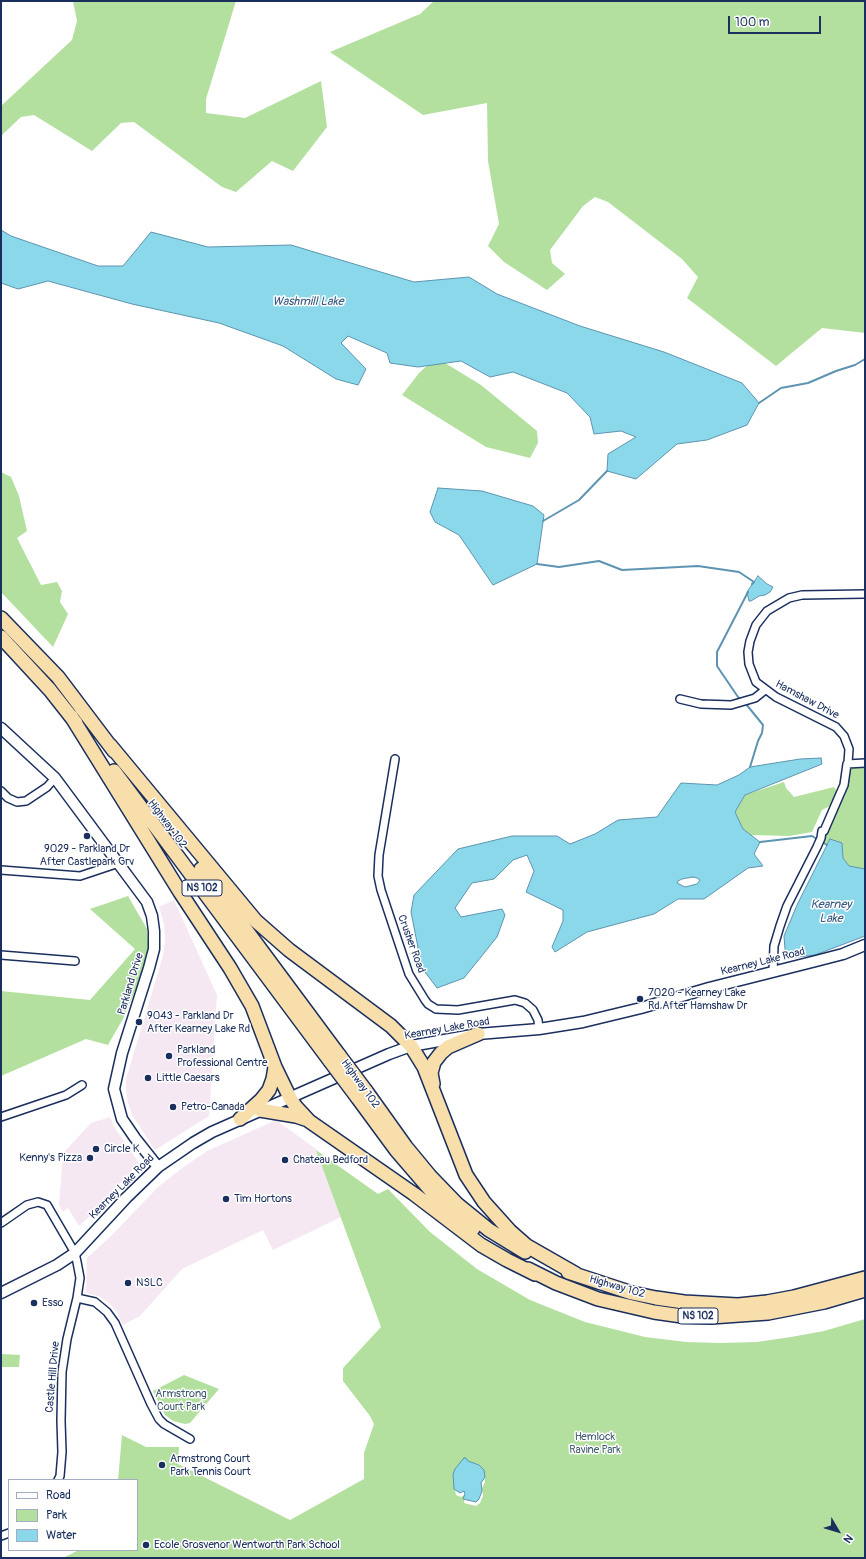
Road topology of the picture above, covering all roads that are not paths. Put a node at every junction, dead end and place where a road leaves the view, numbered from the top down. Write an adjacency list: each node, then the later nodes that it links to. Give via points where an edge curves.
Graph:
1 (865, 594): 4 (street, Hamshaw Drive, via 800,595 767,611 754,630 748,652 754,678)
2 (1, 618): 8 (highway, Highway 102 / NS 102, via 58,677)
3 (1, 637): 6 (highway, Highway 102 / NS 102)
4 (765, 690): 5 (street, via 756,698 731,705 701,704); 11 (street, Hamshaw Drive, via 839,729 849,749)
5 (680, 699)
6 (71, 716): 23 (highway, Highway 102 / NS 102); 24 (highway, via 230,968 252,1006)
7 (1, 728): 12 (main road, Parkland Drive)
8 (110, 745): 22 (highway, via 256,921 289,950 391,1026); 23 (highway, Highway 102 / NS 102)
9 (395, 759): 20 (street, Crusher Road, via 379,855 378,876 409,974 428,1004 436,1008 458,1010 515,1000 525,1003 533,1010)
10 (865, 763): 11 (street)
11 (847, 764): 19 (street, Hamshaw Drive, via 844,785 822,831 818,846 787,906 774,946)
12 (55, 778): 13 (street, via 26,801 17,802); 14 (main road, Parkland Drive)
13 (1, 791)
14 (119, 863): 15 (street, via 80,876); 33 (main road, Parkland Drive, via 147,902 152,916 154,948 122,1053 114,1089 122,1119)
15 (1, 870)
16 (865, 945): 19 (main road, Kearney Lake Road, via 843,954)
17 (1, 955): 18 (street)
18 (75, 961)
19 (773, 972): 20 (main road, Kearney Lake Road, via 641,1008 583,1022)
20 (539, 1029): 21 (main road, Kearney Lake Road)
21 (478, 1034): 22 (main road, Kearney Lake Road); 26 (highway, via 448,1047 434,1062 431,1073)
22 (411, 1046): 26 (highway, via 424,1067); 28 (main road, Kearney Lake Road)
23 (334, 1058): 27 (highway, Highway 102 / NS 102, bridge)
24 (275, 1067): 28 (highway); 31 (highway, via 269,1090)
25 (82, 1085): 30 (street, via 66,1095)
26 (434, 1091): 37 (highway, via 466,1175 484,1202 527,1246)
27 (361, 1094): 36 (highway, Highway 102 / NS 102, via 396,1150 433,1193 472,1229); 37 (highway, Highway 102 / NS 102, via 457,1204 489,1230 520,1249 552,1266)
28 (290, 1098): 29 (main road, Kearney Lake Road); 32 (highway)
29 (260, 1110): 31 (main road, Kearney Lake Road); 32 (highway, via 296,1116)
30 (1, 1117)
31 (240, 1119): 33 (main road, Kearney Lake Road, via 212,1132)
32 (309, 1121): 36 (highway, via 481,1245)
33 (158, 1167): 35 (main road, Kearney Lake Road)
34 (1, 1223): 35 (street, Castle Hill Drive, via 27,1205 38,1202 47,1205)
35 (75, 1253): 40 (main road, Kearney Lake Road); 41 (street, Castle Hill Drive, via 80,1278)
36 (535, 1274): 39 (highway, Highway 102 / NS 102, via 598,1300 654,1312 696,1316 768,1313 824,1302)
37 (576, 1274): 38 (highway, Highway 102 / NS 102, via 632,1293 656,1298 738,1305 794,1297)
38 (865, 1278)
39 (865, 1290)
40 (1, 1293)
41 (77, 1298): 42 (street, via 95,1302 107,1312 115,1323 159,1418 164,1424); 43 (street, Castle Hill Drive, via 62,1372 62,1452)
42 (190, 1439)
43 (58, 1479)

